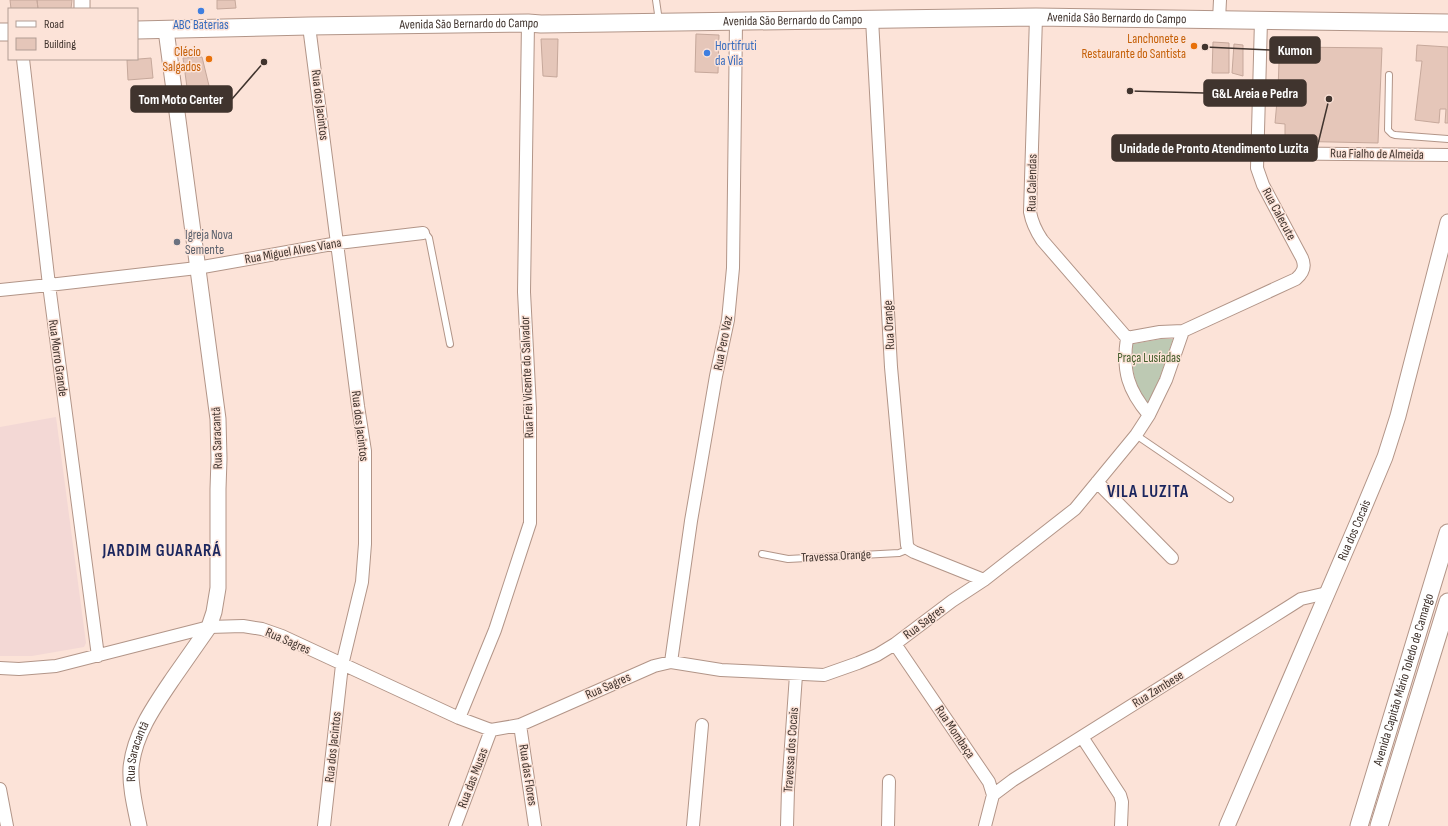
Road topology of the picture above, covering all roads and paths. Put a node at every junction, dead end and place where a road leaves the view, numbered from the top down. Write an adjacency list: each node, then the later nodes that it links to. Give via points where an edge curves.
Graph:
1 (656, 0): 9 (lane)
2 (1220, 0): 5 (street)
3 (1036, 17): 4 (main road, Avenida São Bernardo do Campo); 5 (main road, Avenida São Bernardo do Campo); 26 (street, Rua Calendas, via 1030,212 1032,221 1042,240)
4 (872, 19): 7 (main road, Avenida São Bernardo do Campo); 33 (street, Rua Orange, via 891,367)
5 (1219, 20): 6 (main road, Avenida São Bernardo do Campo)
6 (1261, 20): 10 (main road, Avenida São Bernardo do Campo); 17 (street, Rua Calecute)
7 (736, 22): 9 (main road, Avenida São Bernardo do Campo); 42 (street, Rua Pero Vaz, via 733,268 730,305 691,521)
8 (528, 23): 9 (main road, Avenida São Bernardo do Campo); 11 (main road, Avenida São Bernardo do Campo); 46 (street, Rua Frei Vicente do Salvador, via 524,292 530,408 530,523 495,630)
9 (659, 23)
10 (1448, 23)
11 (309, 26): 13 (main road, Avenida São Bernardo do Campo); 21 (street, Rua dos Jacintos)
12 (138, 30): 13 (main road, Avenida São Bernardo do Campo)
13 (166, 30): 22 (street, Rua Saracantã)
14 (23, 60): 23 (street, Rua Morro Grande)
15 (1389, 75): 16 (lane, via 1389,132 1395,135)
16 (1448, 139)
17 (1257, 153): 18 (street, Rua Fialho de Almeida); 25 (street, Rua Calecute, via 1258,174 1302,258 1304,270 1296,279)
18 (1448, 155)
19 (1448, 222): 37 (street, Rua dos Cocais, via 1385,457)
20 (423, 233): 21 (street, Rua Miguel Alves Viana); 27 (lane, Rua Miguel Alves Viana, via 429,238)
21 (338, 243): 22 (street, Rua Miguel Alves Viana); 43 (street, Rua dos Jacintos, via 358,406 366,450 366,544 362,582)
22 (197, 268): 23 (street, Rua Miguel Alves Viana); 39 (street, Rua Saracantã, via 218,418 218,588)
23 (49, 285): 24 (street, Rua Miguel Alves Viana); 41 (street, Rua Morro Grande)
24 (0, 290)
25 (1183, 332): 26 (street, via 1160,332); 28 (street, via 1166,380)
26 (1127, 338): 28 (street, via 1126,372 1130,388)
27 (450, 344)
28 (1149, 415): 29 (street, Rua Sagres)
29 (1136, 435): 30 (street, Rua Sagres); 31 (lane)
30 (1097, 482): 35 (street); 36 (street, Rua Sagres, via 1075,509)
31 (1230, 499)
32 (1448, 533): 65 (main road, Avenida Capitão Mário Toledo de Camargo)
33 (909, 549): 34 (lane, Travessa Orange, via 899,553 822,558 788,559); 36 (street)
34 (762, 554)
35 (1172, 558)
36 (984, 580): 40 (street, Rua Sagres)
37 (1327, 593): 50 (street, Rua Zambese, via 1302,599 1290,606); 64 (street, Rua dos Cocais)
38 (1448, 602): 66 (main road, Avenida Capitão Mário Toledo de Camargo)
39 (209, 627): 41 (street, Rua Sagres); 43 (street, Rua Sagres, via 243,626 262,629); 55 (street, Rua Saracantã, via 155,705 143,727 131,768 132,792)
40 (895, 644): 45 (street, Rua Sagres, via 877,655 824,675); 53 (street, Rua Mombaça, via 982,771)
41 (98, 656): 44 (street, Rua Sagres, via 56,666)
42 (671, 662): 45 (street, Rua Sagres, via 721,670); 47 (street, Rua Sagres, via 654,666)
43 (342, 665): 46 (street, Rua Sagres); 56 (street, Rua dos Jacintos)
44 (0, 668)
45 (796, 675): 60 (street, Travessa dos Cocais)
46 (459, 718): 49 (street, Rua Sagres)
47 (520, 725): 49 (street, Rua Sagres); 58 (street, Rua das Flores)
48 (702, 725): 59 (street)
49 (491, 730): 57 (street, Rua das Musas)
50 (1082, 737): 53 (street, Rua Zambese); 63 (street, via 1120,796)
51 (889, 782): 61 (street)
52 (0, 789): 54 (street)
53 (993, 795): 62 (street)
54 (7, 826)
55 (139, 826)
56 (324, 826)
57 (455, 826)
58 (536, 826)
59 (693, 826)
60 (787, 826)
61 (888, 826)
62 (985, 826)
63 (1121, 826)
64 (1227, 826)
65 (1359, 826)
66 (1379, 826)

